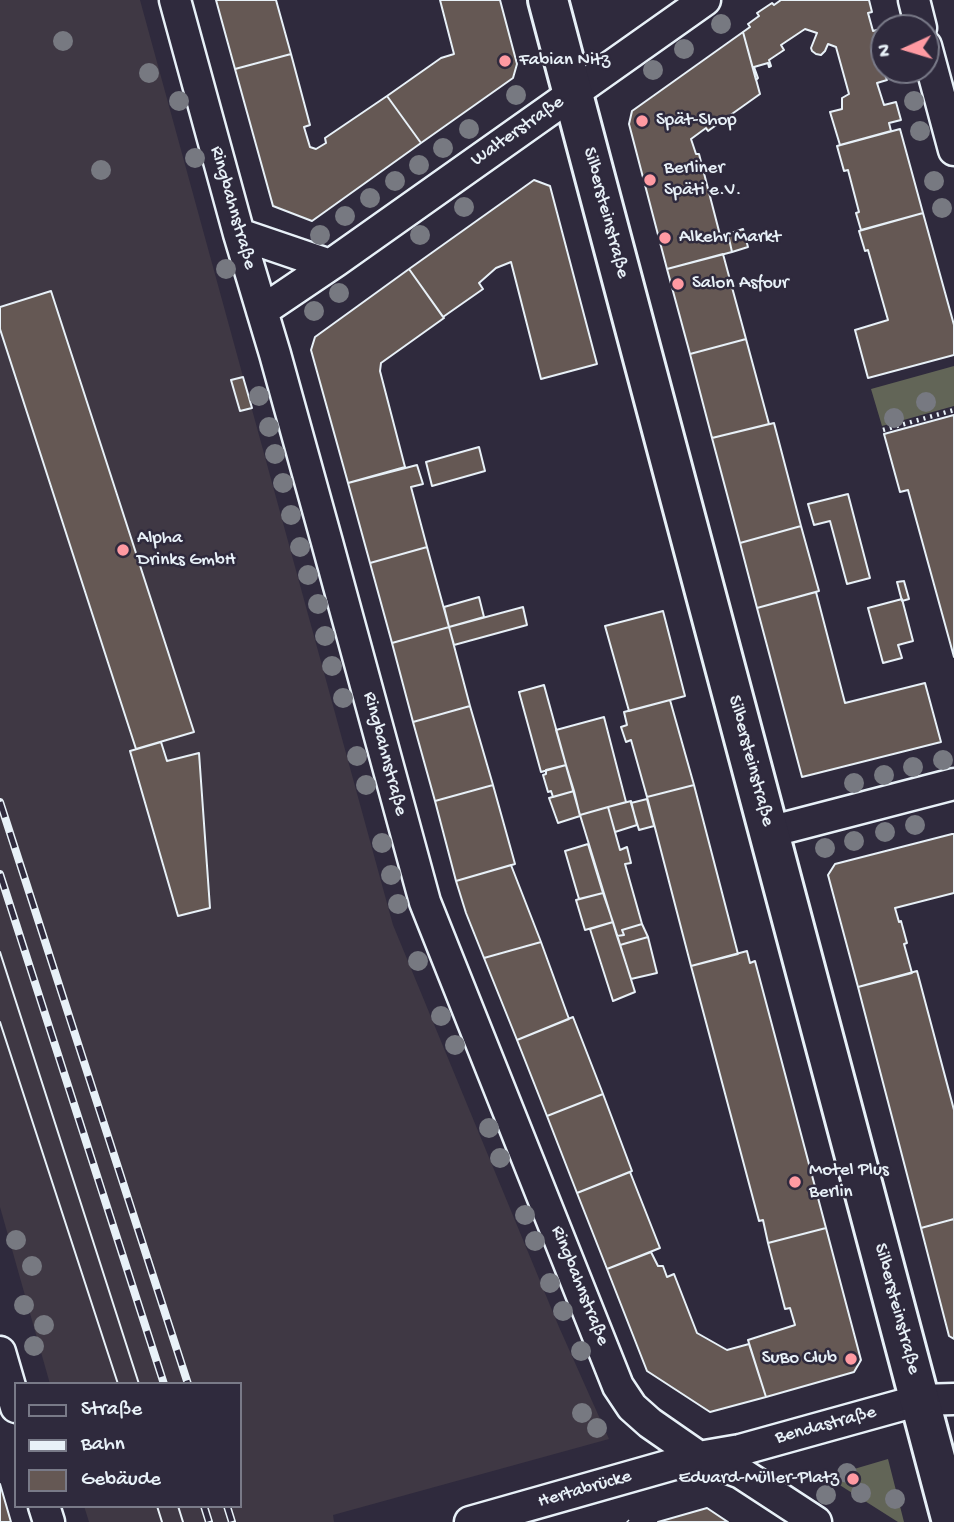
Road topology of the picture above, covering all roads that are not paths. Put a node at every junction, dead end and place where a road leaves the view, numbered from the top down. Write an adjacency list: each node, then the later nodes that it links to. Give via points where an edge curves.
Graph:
1 (175, 0): 7 (street, Ringbahnstraße)
2 (548, 0): 5 (street, Silbersteinstraße)
3 (705, 0): 5 (street, Walterstraße)
4 (936, 84): 6 (street)
5 (573, 93): 8 (street, Walterstraße); 11 (street, Silbersteinstraße)
6 (954, 149)
7 (239, 234): 8 (street); 9 (street, Ringbahnstraße)
8 (330, 265): 9 (street, Walterstraße)
9 (262, 311): 15 (street, Ringbahnstraße, via 425,902 618,1386 650,1423)
10 (954, 785): 11 (street)
11 (769, 832): 13 (street, Silbersteinstraße)
12 (0, 1352): 14 (street)
13 (937, 1399): 15 (street, Bendastraße); 18 (street, Silbersteinstraße)
14 (14, 1400)
15 (699, 1457): 16 (street, Hertabrücke); 17 (street, Ringbahnstraße, via 741,1473)
16 (470, 1522)
17 (816, 1522)
18 (953, 1522)

